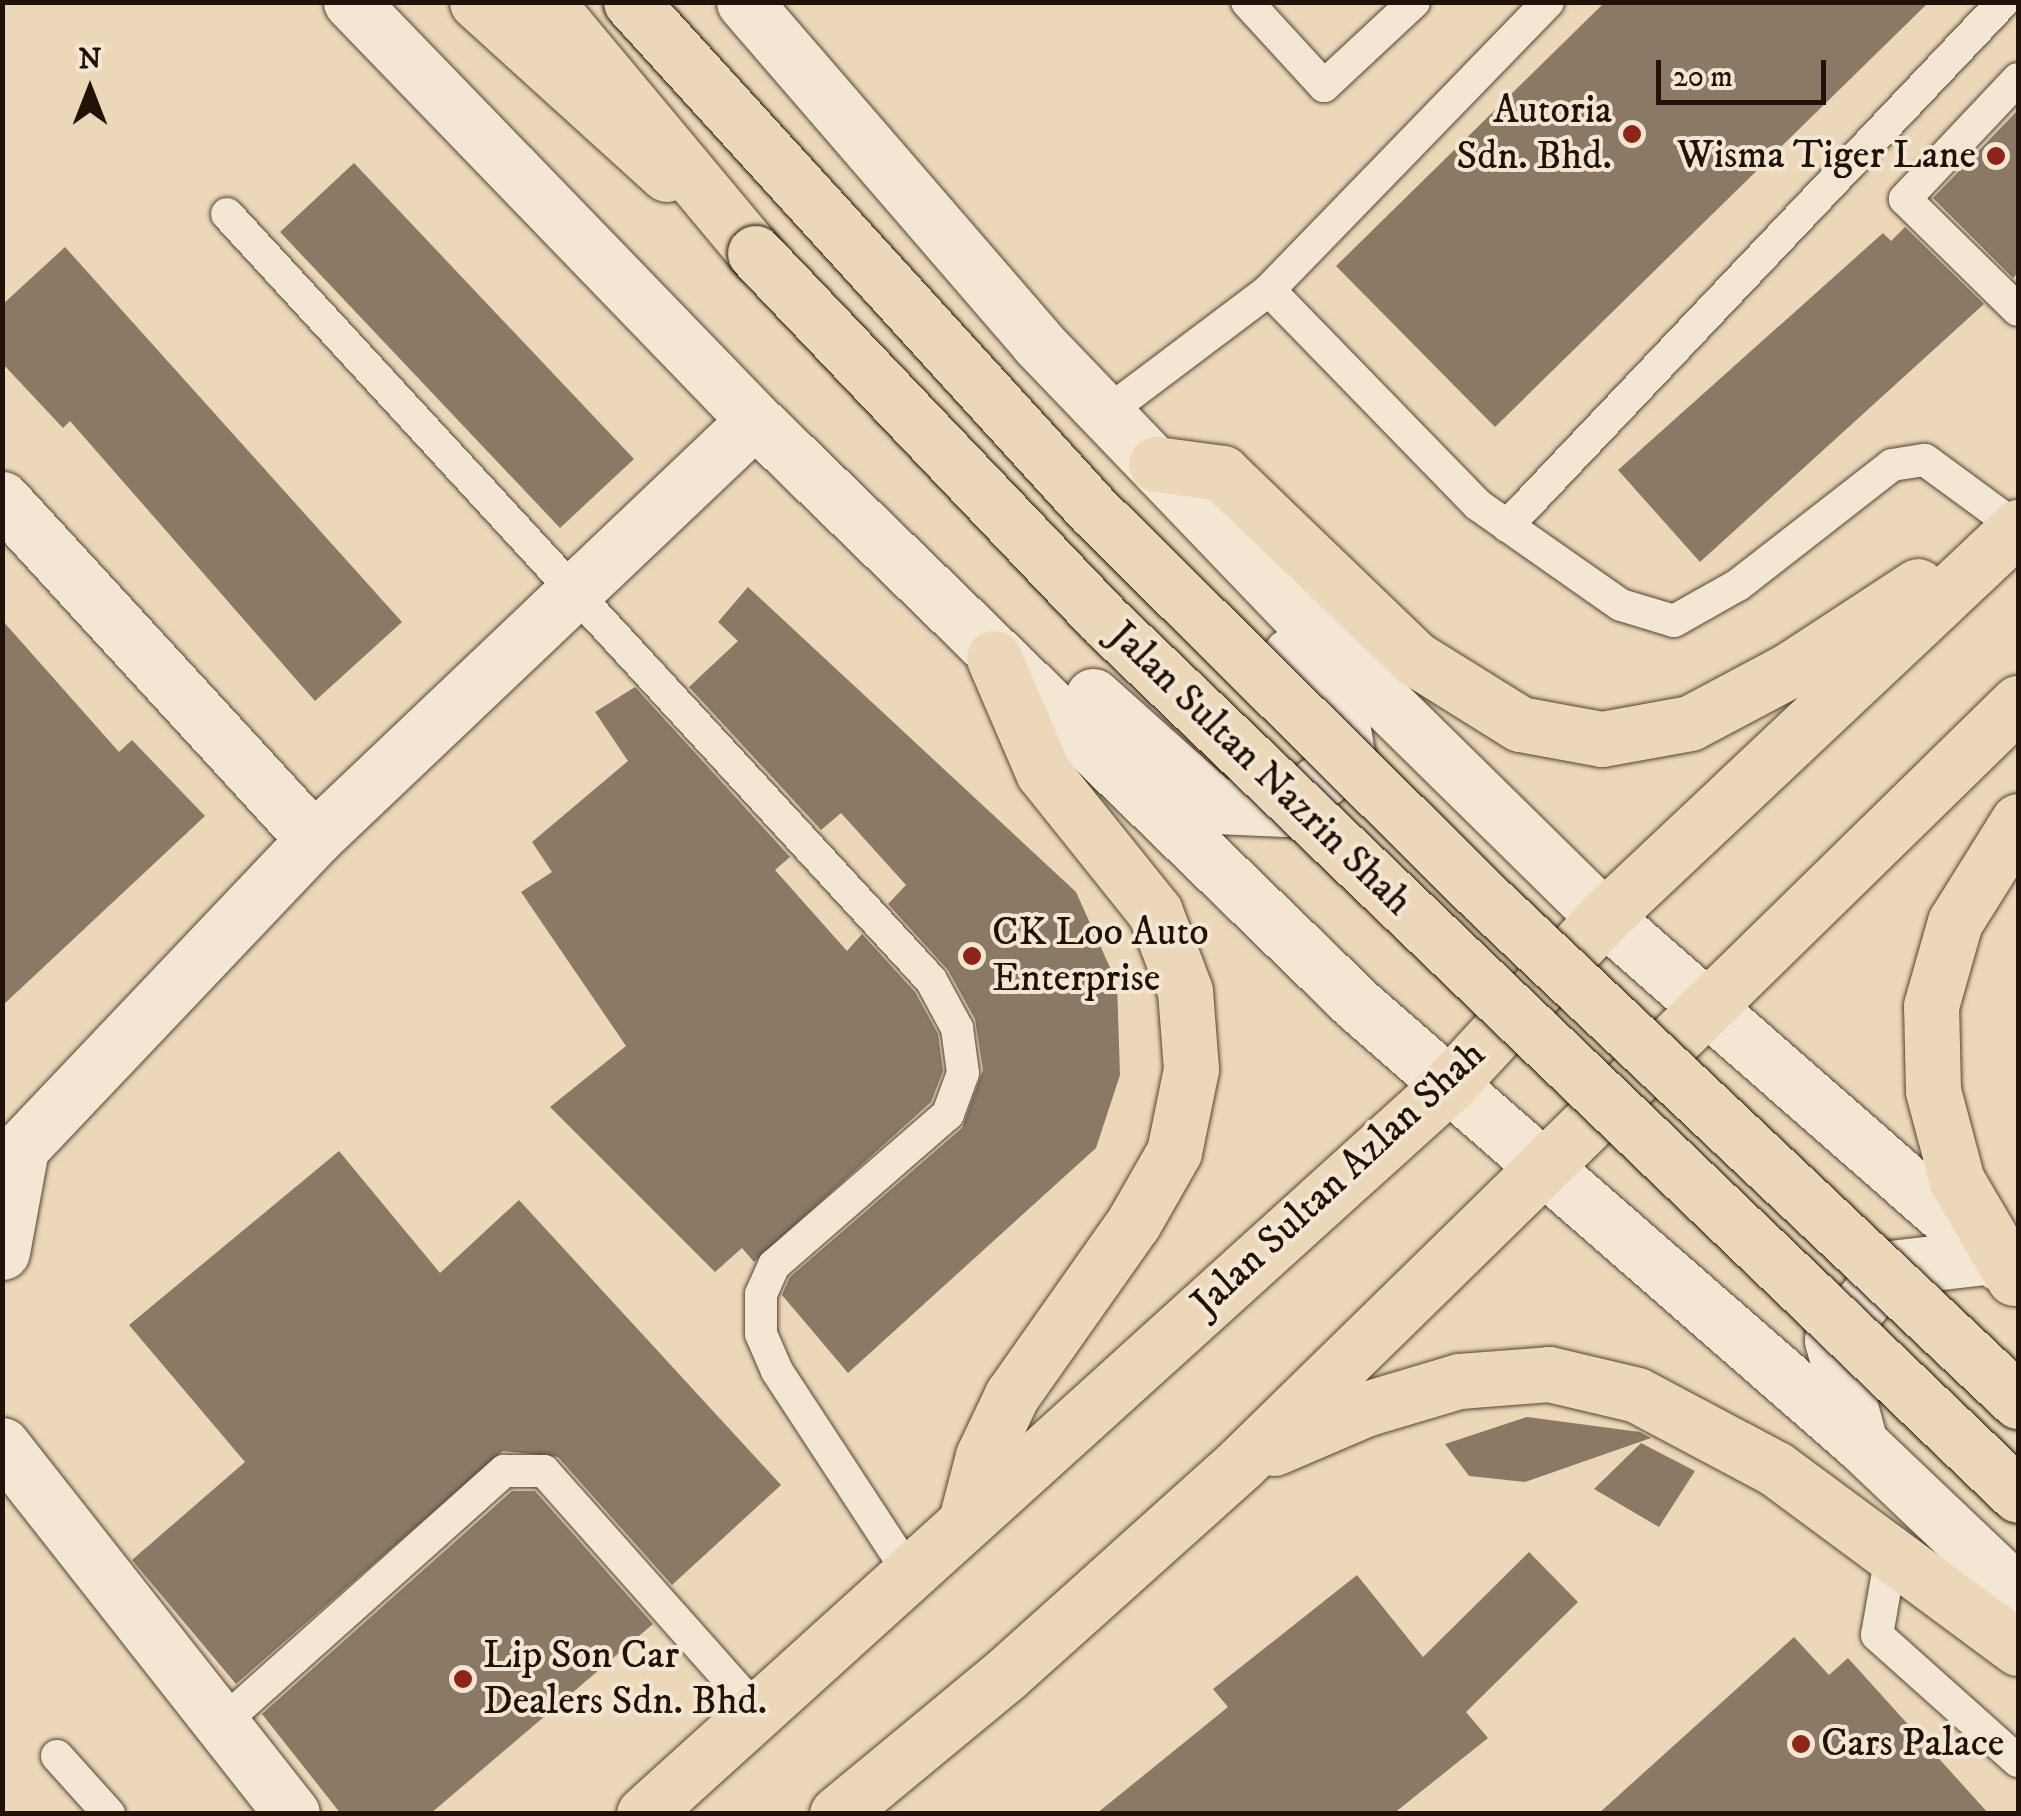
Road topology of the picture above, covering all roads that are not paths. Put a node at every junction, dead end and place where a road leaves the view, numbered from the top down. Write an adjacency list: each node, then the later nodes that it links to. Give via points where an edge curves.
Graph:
1 (352, 2): 17 (street)
2 (476, 2): 12 (main road)
3 (546, 2): 12 (main road, Jalan Sultan Nazrin Shah)
4 (631, 2): 34 (main road, Jalan Sultan Nazrin Shah, bridge, via 1093,510 1488,901)
5 (1247, 2): 6 (lane, via 1324,86)
6 (1414, 2)
7 (1548, 2): 13 (lane)
8 (2003, 2): 21 (lane)
9 (762, 9): 15 (street)
10 (2018, 79): 14 (lane, via 1905,199)
11 (227, 214): 22 (lane)
12 (755, 253): 38 (main road, Jalan Sultan Nazrin Shah, bridge, via 1104,620)
13 (1269, 290): 16 (lane); 21 (lane)
14 (2018, 310)
15 (1037, 342): 16 (street); 24 (street, via 1068,422 1338,707 1348,759 1286,809 1216,806 1076,681)
16 (1106, 412): 18 (street)
17 (755, 420): 22 (street); 23 (street)
18 (1156, 464): 20 (main road, via 1222,473 1414,658 1520,724 1602,739 1690,723 1899,601); 28 (street, via 1338,656)
19 (2, 499): 27 (street)
20 (2015, 521): 21 (lane, via 1925,460 1892,464 1738,585 1674,621 1622,604); 28 (main road, Jalan Sultan Azlan Shah)
21 (1506, 526)
22 (575, 590): 27 (street); 41 (lane, via 931,980 957,1028 962,1073 948,1114 774,1265 761,1294 761,1334 776,1371)
23 (994, 658): 24 (street); 39 (main road, via 1043,772 1155,912 1185,992 1192,1069 1174,1152 1134,1222 1012,1396 984,1456)
24 (1038, 691): 30 (street, via 1358,1005)
25 (2018, 703): 29 (main road)
26 (2018, 821): 33 (main road, via 1955,922 1931,1006 1933,1091 1956,1181)
27 (314, 839): 32 (street, via 21,1148)
28 (1604, 917): 29 (street); 30 (main road, Jalan Sultan Azlan Shah)
29 (1705, 1008): 31 (main road); 33 (street)
30 (1450, 1084): 31 (street); 39 (main road, Jalan Sultan Azlan Shah)
31 (1546, 1168): 35 (street); 37 (main road)
32 (2, 1252)
33 (2008, 1272): 35 (street, via 1890,1268 1832,1340)
34 (2018, 1400)
35 (1860, 1443): 42 (street)
36 (2, 1446): 45 (street)
37 (1241, 1463): 40 (main road, via 1365,1409 1459,1381 1549,1374 1636,1394 1705,1426 1776,1469); 51 (main road)
38 (2018, 1494)
39 (967, 1516): 41 (main road, Jalan Sultan Azlan Shah)
40 (1891, 1555): 43 (main road); 47 (lane, via 1877,1635)
41 (908, 1572): 44 (main road, Jalan Sultan Azlan Shah)
42 (2018, 1593)
43 (2018, 1648)
44 (756, 1710): 45 (lane, via 544,1471 504,1471); 50 (main road, Jalan Sultan Azlan Shah)
45 (221, 1724): 49 (street)
46 (57, 1756): 48 (lane)
47 (2018, 1761)
48 (110, 1814)
49 (292, 1814)
50 (644, 1814)
51 (837, 1814)

